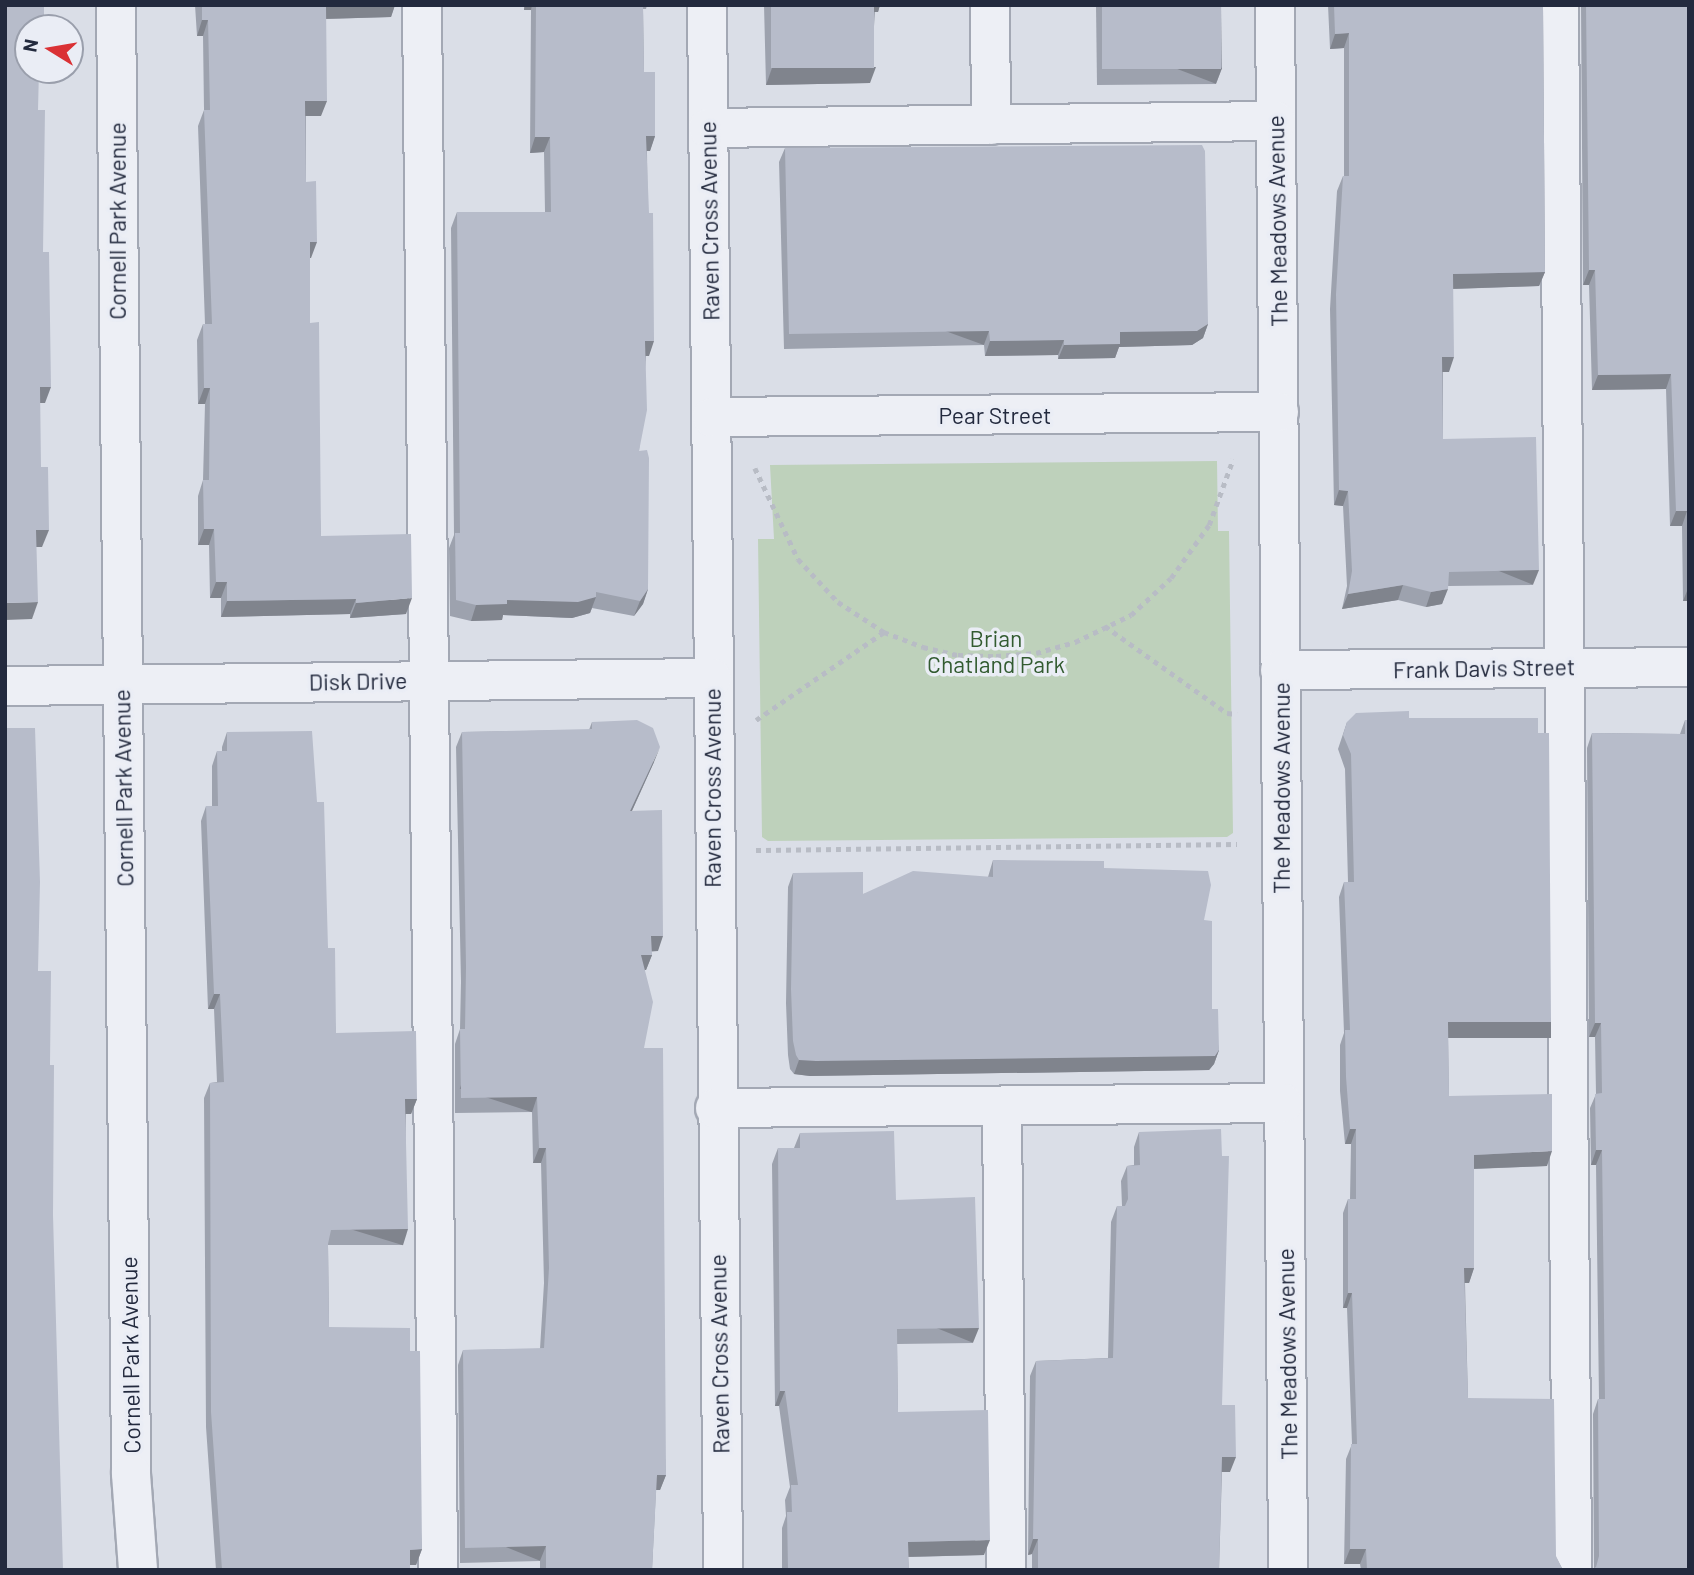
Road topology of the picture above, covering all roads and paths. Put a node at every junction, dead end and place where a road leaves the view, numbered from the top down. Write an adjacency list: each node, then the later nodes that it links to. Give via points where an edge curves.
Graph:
1 (116, 5): 21 (street, Cornell Park Avenue)
2 (422, 5): 20 (street)
3 (707, 5): 9 (street, Raven Cross Avenue)
4 (990, 5): 8 (street)
5 (1275, 5): 7 (street, The Meadows Avenue)
6 (1559, 5): 16 (street)
7 (1276, 121): 8 (street); 10 (street, The Meadows Avenue)
8 (991, 125): 9 (street)
9 (708, 128): 11 (street, Raven Cross Avenue)
10 (1279, 412): 11 (street, Pear Street); 18 (street, The Meadows Avenue)
11 (712, 417): 19 (street, Raven Cross Avenue)
12 (1233, 459): 14 (path, via 1209,526 1171,578 1131,615)
13 (753, 464): 15 (path, via 798,559 838,602)
14 (1105, 626): 15 (path, via 1036,653 996,656 958,655); 23 (path, via 1227,713)
15 (884, 632): 24 (path)
16 (1564, 667): 17 (street, Frank Davis Street); 18 (street, Frank Davis Street); 35 (street)
17 (1689, 667)
18 (1280, 670): 27 (street, The Meadows Avenue)
19 (712, 678): 20 (street, Disk Drive); 29 (street, Raven Cross Avenue)
20 (429, 680): 21 (street, Disk Drive); 31 (street)
21 (122, 684): 22 (street, Disk Drive); 30 (street, Cornell Park Avenue, via 131,1474)
22 (5, 686)
23 (1237, 714)
24 (755, 720)
25 (1237, 844): 26 (path)
26 (756, 850)
27 (1283, 1102): 28 (street); 34 (street, The Meadows Avenue)
28 (1002, 1106): 29 (street); 33 (street)
29 (715, 1108): 32 (street, Raven Cross Avenue)
30 (138, 1570)
31 (438, 1570)
32 (723, 1570)
33 (1006, 1570)
34 (1288, 1570)
35 (1572, 1570)

